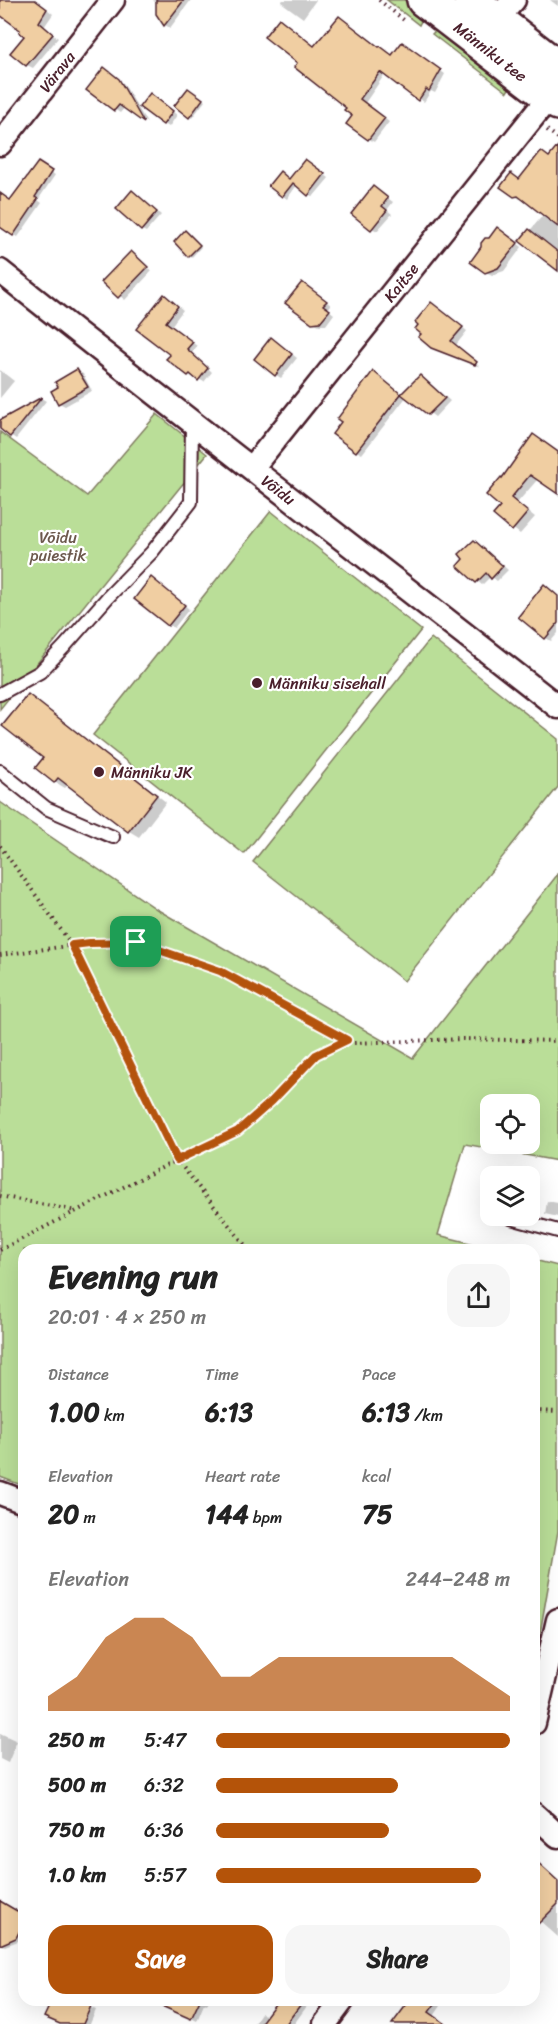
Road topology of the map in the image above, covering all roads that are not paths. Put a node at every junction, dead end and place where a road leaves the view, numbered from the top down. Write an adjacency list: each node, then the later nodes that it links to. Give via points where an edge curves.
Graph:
1 (113, 0): 6 (street, Värava)
2 (424, 0): 4 (street, Männiku tee)
3 (471, 0): 4 (street, Männiku tee)
4 (492, 24): 5 (street, Männiku tee)
5 (556, 89): 9 (street, Kaitse)
6 (0, 144)
7 (0, 271): 8 (street, Võidu)
8 (192, 423): 9 (street, Võidu); 10 (lane, via 191,502 152,552 40,672)
9 (252, 468): 11 (street, Võidu)
10 (0, 694)
11 (558, 706)
12 (0, 771): 13 (lane, via 46,808)
13 (113, 837)
14 (540, 1226): 15 (lane)
15 (558, 1231)
16 (0, 1493): 17 (street)
17 (18, 1500)
18 (558, 1620): 19 (street)
19 (540, 1680)
20 (540, 1820): 21 (street)
21 (558, 1836)
22 (339, 2006): 23 (street)
23 (326, 2024)

